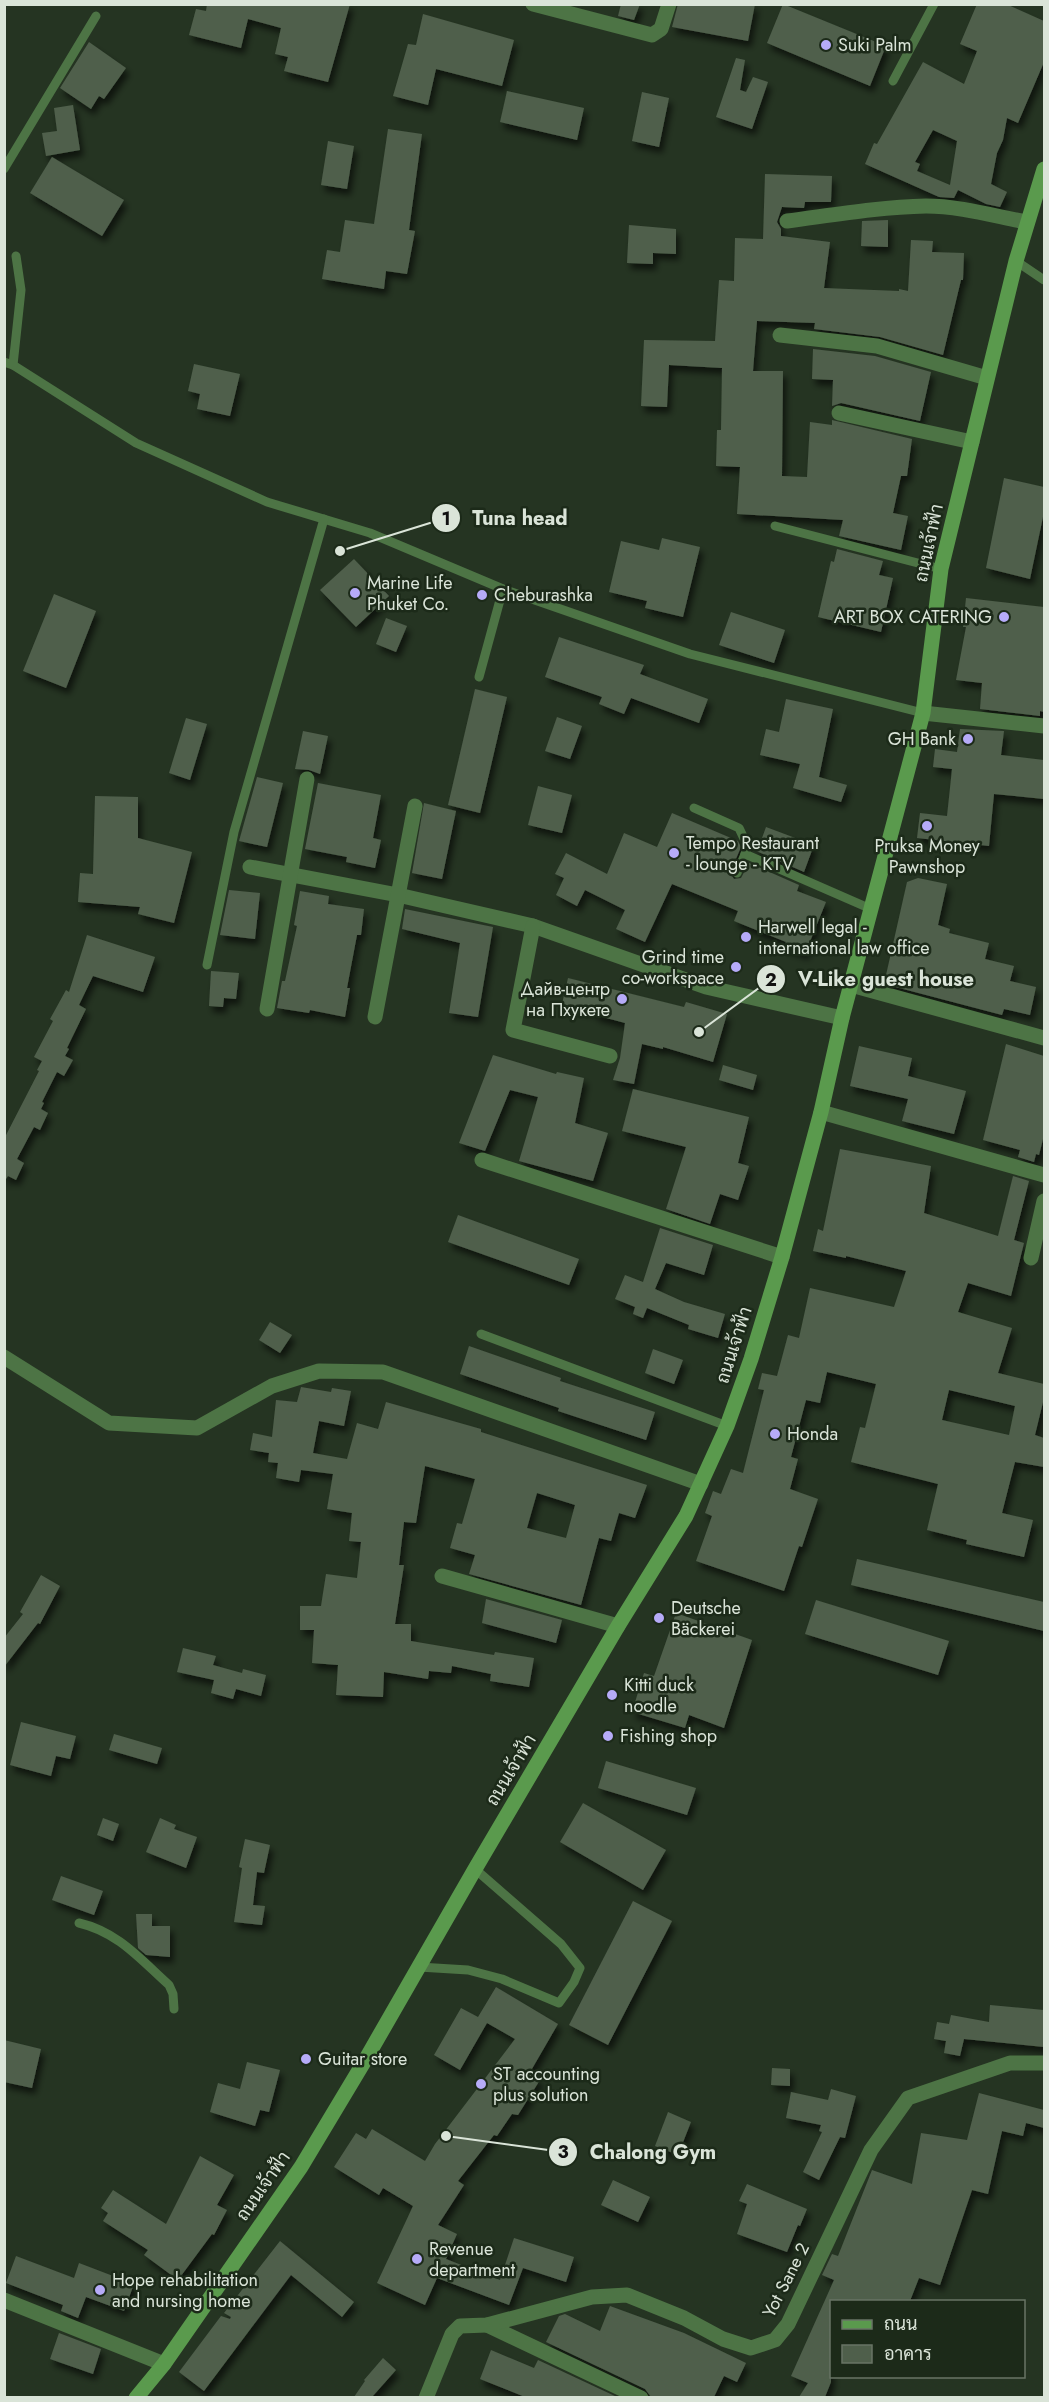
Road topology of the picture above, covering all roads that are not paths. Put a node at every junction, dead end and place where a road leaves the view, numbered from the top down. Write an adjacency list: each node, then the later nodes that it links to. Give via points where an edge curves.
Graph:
1 (533, 4): 2 (street, via 652,35 661,29)
2 (669, 4)
3 (934, 4): 5 (lane)
4 (96, 16): 6 (lane)
5 (893, 81)
6 (4, 169)
7 (1044, 169): 9 (main road, ถนนเจ้าฟ้า)
8 (787, 221): 9 (street, via 927,206)
9 (1026, 222): 11 (main road, ถนนเจ้าฟ้า)
10 (16, 256): 14 (lane, via 21,290)
11 (1016, 261): 12 (lane); 15 (main road, ถนนเจ้าฟ้า)
12 (1044, 280)
13 (780, 335): 15 (street, via 877,346)
14 (9, 363): 18 (lane, via 136,443 267,502)
15 (987, 378): 17 (main road, ถนนเจ้าฟ้า)
16 (839, 413): 17 (street)
17 (972, 441): 20 (main road, ถนนเจ้าฟ้า)
18 (324, 519): 21 (lane, via 370,533); 35 (lane, via 234,832)
19 (775, 526): 20 (lane)
20 (941, 569): 23 (main road, ถนนเจ้าฟ้า)
21 (503, 589): 22 (lane); 23 (lane, via 690,654)
22 (479, 677)
23 (923, 713): 24 (street); 33 (main road, ถนนเจ้าฟ้า)
24 (1044, 726)
25 (308, 779): 31 (street)
26 (415, 806): 32 (street)
27 (694, 808): 28 (lane, via 738,828 748,847)
28 (745, 854): 30 (lane); 33 (lane)
29 (250, 867): 31 (street)
30 (737, 873)
31 (291, 874): 32 (street); 37 (street)
32 (398, 895): 34 (street); 38 (street)
33 (871, 909): 36 (main road, ถนนเจ้าฟ้า)
34 (533, 926): 39 (street, via 706,987); 41 (street, via 513,1030)
35 (207, 965)
36 (851, 985): 39 (main road, ถนนเจ้าฟ้า); 40 (street)
37 (267, 1009)
38 (375, 1017)
39 (842, 1018): 42 (main road, ถนนเจ้าฟ้า)
40 (1044, 1038)
41 (610, 1056)
42 (821, 1113): 44 (street); 46 (main road, ถนนเจ้าฟ้า)
43 (482, 1160): 46 (street)
44 (1044, 1175)
45 (1044, 1201): 47 (street)
46 (782, 1257): 50 (main road, ถนนเจ้าฟ้า)
47 (1031, 1258)
48 (481, 1334): 50 (lane)
49 (4, 1357): 51 (street, via 109,1423 197,1428 272,1386 319,1371 383,1372)
50 (727, 1426): 51 (main road, ถนนเจ้าฟ้า)
51 (701, 1484): 53 (main road, ถนนเจ้าฟ้า, via 686,1516)
52 (442, 1576): 53 (street)
53 (618, 1626): 54 (main road, ถนนเจ้าฟ้า)
54 (475, 1869): 56 (main road, ถนนเจ้าฟ้า); 56 (lane, via 561,1944 580,1968 574,1982 559,2003 502,1979 468,1970)
55 (79, 1923): 57 (lane, via 115,1937 169,1985)
56 (419, 1967): 61 (main road, ถนนเจ้าฟ้า, via 301,2166)
57 (174, 2009)
58 (1044, 2063): 60 (street, Yot Sane 2, via 1010,2063 908,2098 871,2150 788,2324 775,2340 751,2348 627,2295 592,2297)
59 (4, 2300): 61 (street)
60 (487, 2325): 63 (street, Yot Sane 2, via 460,2326 452,2334); 64 (street)
61 (164, 2364): 62 (main road, ถนนเจ้าฟ้า)
62 (143, 2395)
63 (426, 2397)
64 (641, 2397)

